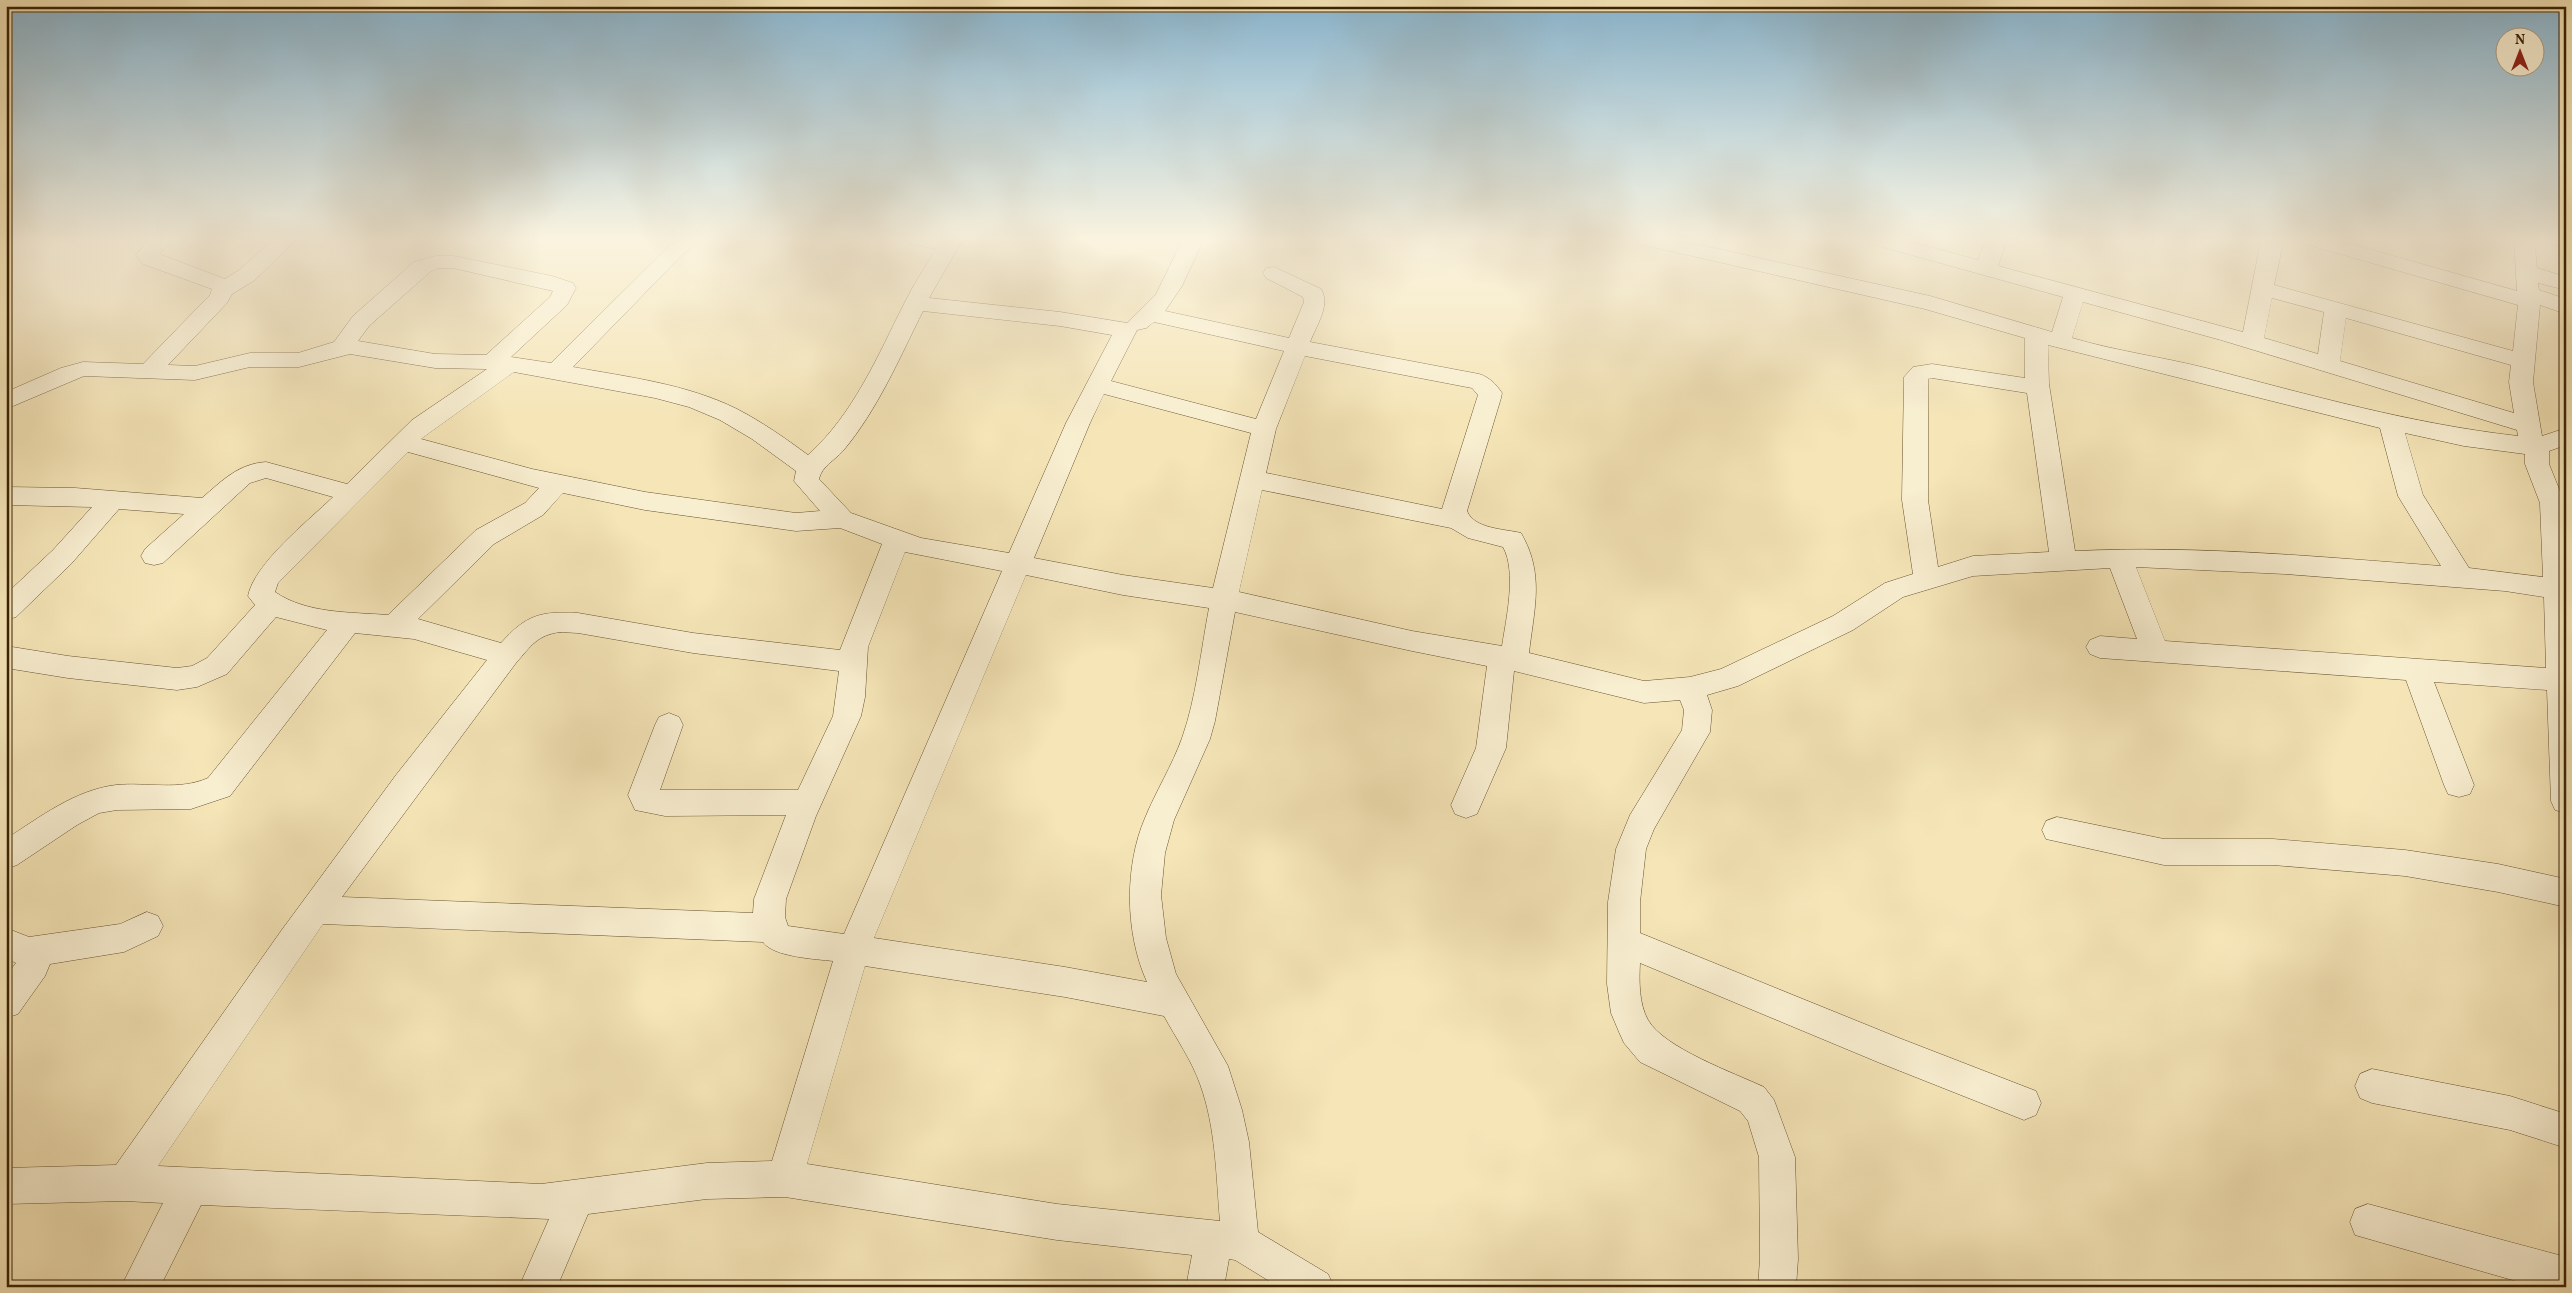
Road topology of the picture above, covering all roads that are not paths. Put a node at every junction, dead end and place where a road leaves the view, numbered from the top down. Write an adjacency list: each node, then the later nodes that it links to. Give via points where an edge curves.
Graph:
1 (218, 299): 28 (street)
2 (385, 299): 24 (street, via 352,330)
3 (559, 299): 26 (street)
4 (627, 299): 29 (street)
5 (917, 299): 15 (street)
6 (1164, 299): 18 (street)
7 (1314, 299): 23 (street)
8 (1914, 299): 20 (street)
9 (2073, 299): 21 (street)
10 (2098, 299): 22 (street)
11 (2260, 299): 22 (street)
12 (2302, 299): 17 (street)
13 (2528, 299): 25 (street)
14 (2534, 299): 16 (street)
15 (915, 303): 19 (street); 38 (street, via 872,389 834,445)
16 (2566, 307)
17 (2336, 309): 25 (street); 27 (street)
18 (1152, 314): 19 (street); 23 (street)
19 (1126, 330): 31 (street)
20 (2036, 334): 21 (street); 30 (street)
21 (2060, 341): 33 (street)
22 (2252, 341): 27 (street)
23 (1296, 346): 34 (street); 47 (street, via 1486,386 1489,398 1454,511)
24 (342, 347): 26 (street, via 434,361); 28 (street, via 299,360 250,360 195,373)
25 (2523, 361): 35 (street, via 2520,382)
26 (501, 363): 29 (street); 37 (street)
27 (2328, 364): 35 (street)
28 (149, 371): 32 (street, via 83,369)
29 (556, 371): 38 (street, via 697,401 761,433)
30 (2037, 384): 51 (street); 54 (street, via 2025,386 1932,371 1921,372 1916,377 1915,500)
31 (1097, 385): 34 (street); 52 (street)
32 (6, 402)
33 (2390, 422): 35 (street, via 2464,438); 53 (street, via 2411,496)
34 (1264, 430): 39 (street)
35 (2532, 436): 36 (street); 44 (street, via 2537,464)
36 (2566, 436)
37 (404, 442): 40 (street); 41 (street)
38 (809, 468): 46 (street, via 806,481)
39 (1252, 480): 47 (street); 56 (street)
40 (558, 484): 46 (street, via 748,518 796,522); 60 (street, via 534,509 485,537)
41 (352, 494): 45 (street, via 266,470 254,471 241,477); 57 (street, via 269,576 261,596)
42 (6, 496): 43 (street)
43 (113, 500): 45 (street); 58 (street, via 62,557)
44 (2559, 505): 55 (street)
45 (208, 507): 49 (street)
46 (842, 519): 48 (street)
47 (1459, 521): 66 (street, via 1464,526 1512,540 1517,546 1524,568)
48 (897, 539): 52 (street, via 918,547); 67 (street, via 860,627)
49 (154, 556)
50 (2119, 558): 51 (street); 53 (street, via 2286,564); 63 (street)
51 (2063, 561): 54 (street, via 1973,566)
52 (1018, 564): 56 (street, via 1123,585); 84 (street)
53 (2461, 578): 55 (street)
54 (1927, 580): 70 (street, via 1894,590 1843,623 1728,678)
55 (2556, 589): 61 (street)
56 (1224, 600): 66 (street, via 1412,641); 86 (street, via 1196,740 1158,820 1150,853 1146,887 1150,938 1161,978)
57 (271, 605): 59 (street, via 293,613); 65 (street, via 217,666 197,676 177,678)
58 (6, 610)
59 (349, 621): 60 (street); 77 (street, via 219,787 206,795 188,799 102,800 86,805)
60 (394, 626): 64 (street, via 438,634)
61 (2562, 638): 69 (street)
62 (2100, 647): 63 (street)
63 (2155, 651): 68 (street)
64 (506, 655): 67 (street, via 527,632 540,624 560,622 693,643); 79 (street)
65 (6, 657)
66 (1508, 658): 70 (street, via 1644,692); 75 (street, via 1491,748)
67 (852, 662): 74 (street, via 847,716)
68 (2416, 670): 69 (street); 72 (street)
69 (2561, 680): 73 (street)
70 (1690, 688): 82 (street, via 1698,710 1698,723 1690,743 1641,824 1631,849)
71 (669, 725): 74 (street, via 643,795 646,801 664,804)
72 (2459, 785)
73 (2566, 798)
74 (808, 802): 81 (street, via 770,899)
75 (1466, 805)
76 (2057, 830): 78 (street, via 2164,852 2273,852 2405,863)
77 (6, 856)
78 (2566, 893)
79 (315, 910): 81 (street); 91 (street)
80 (147, 926): 83 (street, via 124,938)
81 (771, 928): 84 (street, via 777,936 788,940)
82 (1623, 941): 88 (street); 102 (street, via 1623,984 1628,1013 1636,1032 1652,1051 1752,1099 1762,1112 1777,1157 1780,1259)
83 (18, 947): 85 (street, via 35,957 33,966)
84 (853, 950): 86 (street, via 1065,982); 90 (street)
85 (6, 1003)
86 (1175, 1003): 96 (street, via 1216,1078 1223,1102 1231,1142)
87 (2372, 1086): 89 (street, via 2510,1113)
88 (2024, 1103)
89 (2566, 1131)
90 (785, 1179): 94 (street, via 707,1181); 96 (street, via 1057,1222)
91 (125, 1183): 92 (street); 93 (street)
92 (6, 1186)
93 (191, 1186): 94 (street, via 541,1202); 98 (street)
94 (577, 1197): 99 (street)
95 (2368, 1222): 97 (street)
96 (1226, 1241): 100 (street); 101 (street)
97 (2566, 1276)
98 (140, 1287)
99 (538, 1287)
100 (1205, 1287)
101 (1315, 1287)
102 (1777, 1287)

